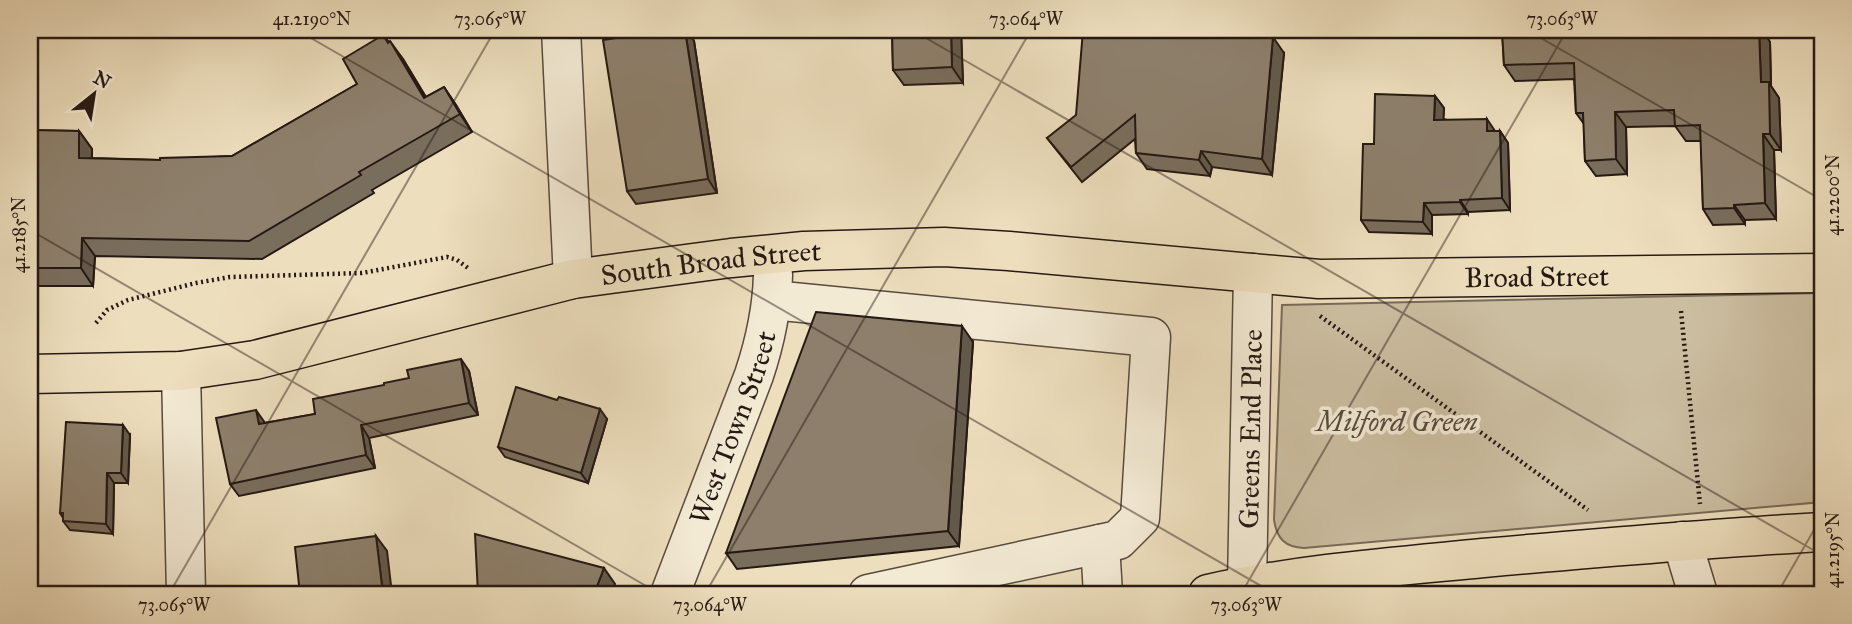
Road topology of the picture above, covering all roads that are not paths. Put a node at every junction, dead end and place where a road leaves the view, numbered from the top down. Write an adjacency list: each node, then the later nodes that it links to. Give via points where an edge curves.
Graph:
1 (561, 30): 5 (street)
2 (773, 253): 3 (main road, South Broad Street, via 944,247); 5 (main road, South Broad Street); 6 (street, West Town Street)
3 (1252, 273): 4 (main road, Broad Street, via 1319,279); 12 (street, Greens End Place)
4 (1822, 273)
5 (573, 279): 7 (main road, South Broad Street, via 255,360)
6 (772, 300): 11 (street, via 1151,337 1140,518 1118,540); 14 (street, West Town Street, via 754,375)
7 (181, 371): 8 (main road, South Broad Street); 13 (street)
8 (30, 374)
9 (1692, 527): 10 (main road); 12 (main road); 18 (street)
10 (1822, 531)
11 (1100, 544): 15 (street); 16 (street)
12 (1247, 585): 17 (main road)
13 (186, 594)
14 (670, 594)
15 (868, 594)
16 (1103, 594)
17 (1208, 594)
18 (1698, 594)

